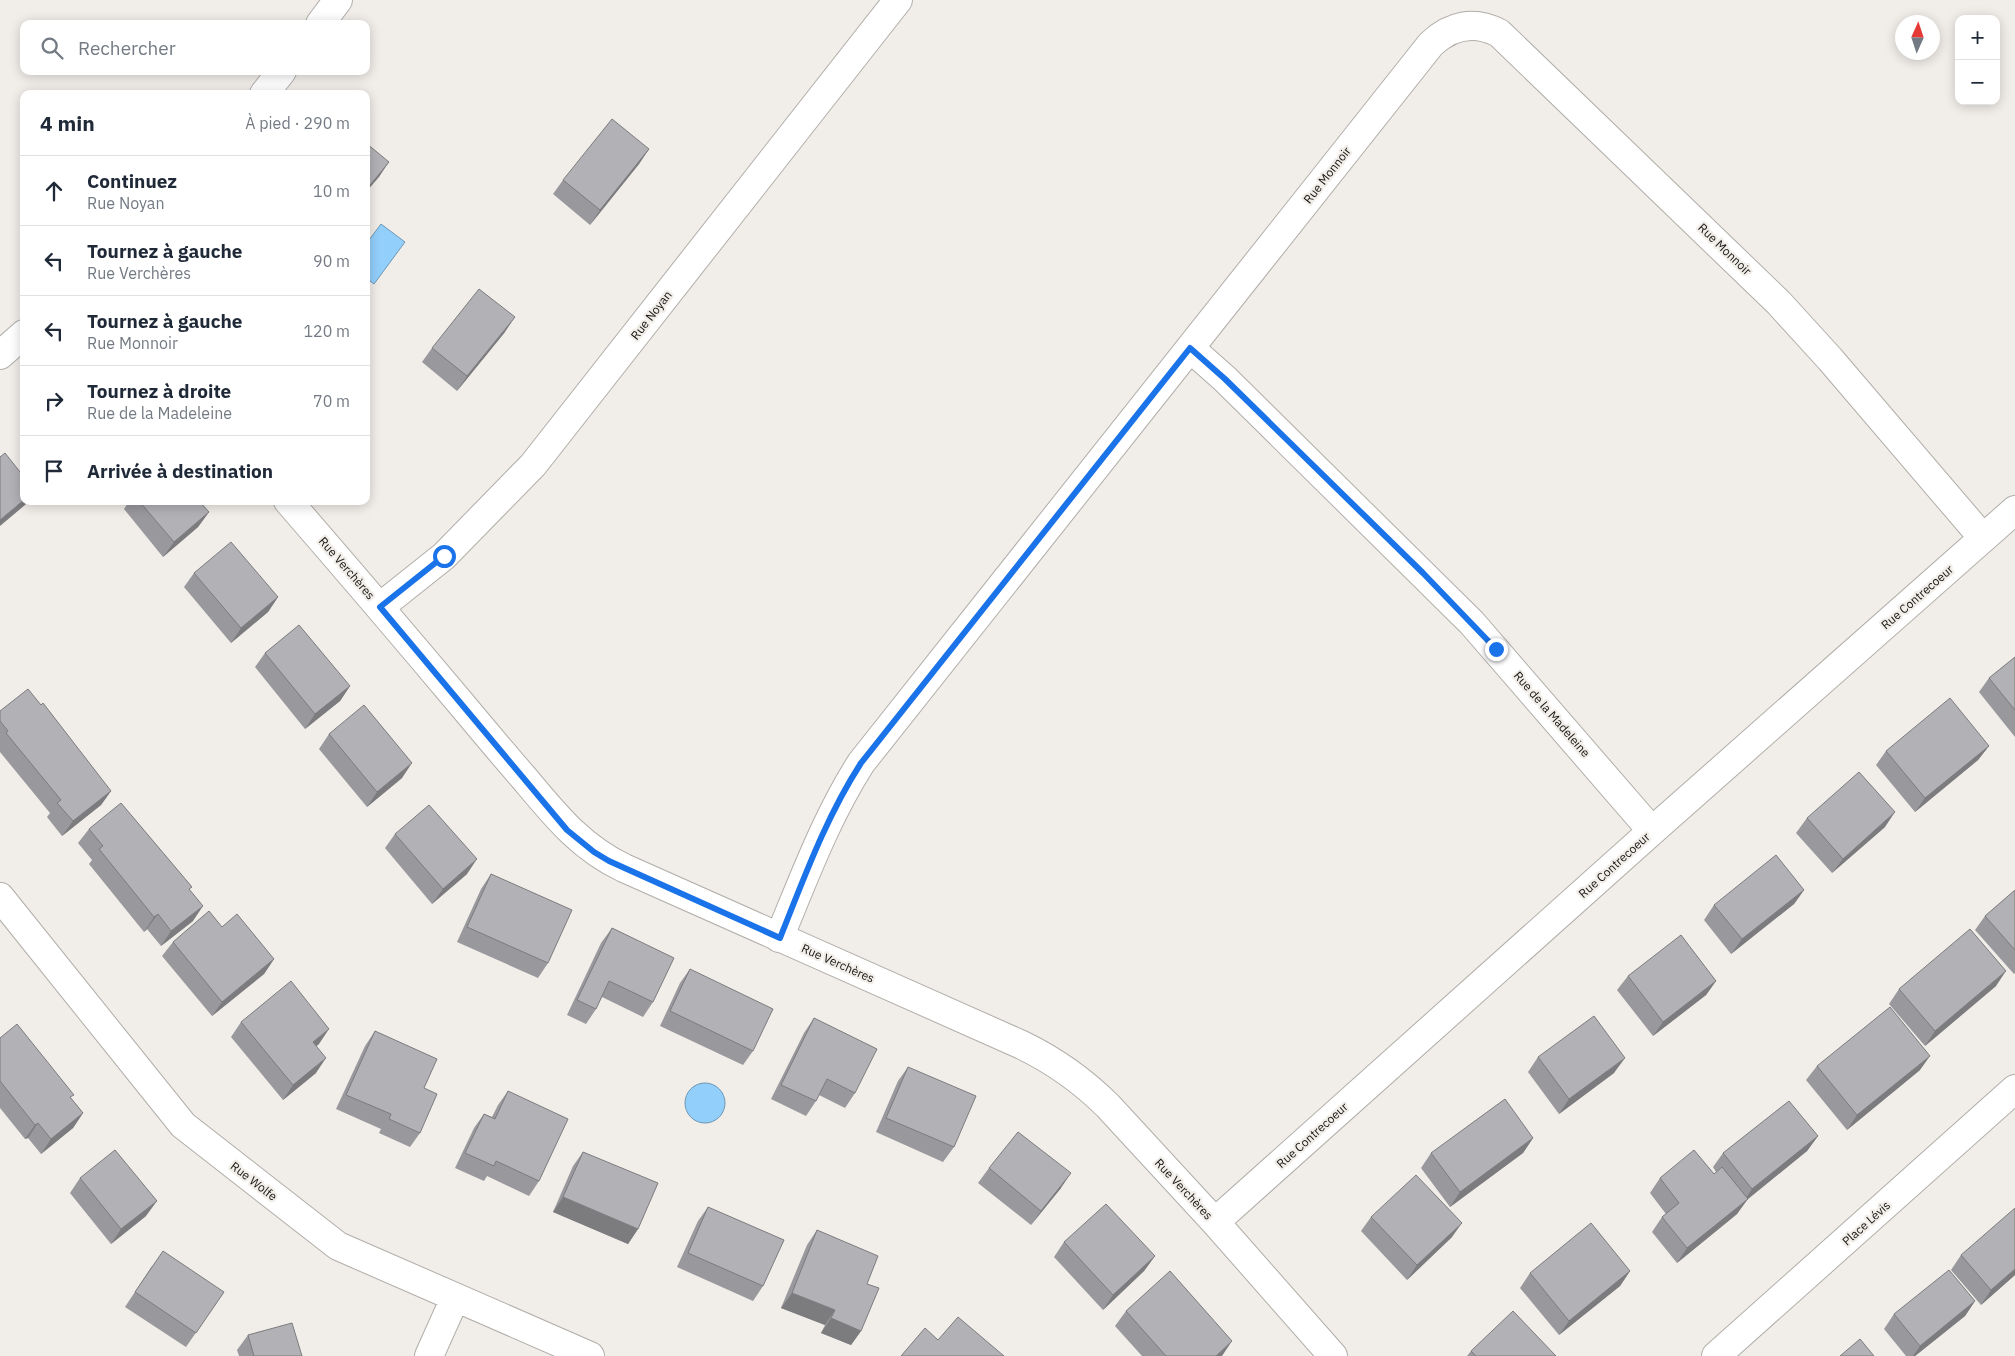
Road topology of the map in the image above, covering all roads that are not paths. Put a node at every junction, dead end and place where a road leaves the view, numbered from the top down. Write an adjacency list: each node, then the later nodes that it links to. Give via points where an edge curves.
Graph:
1 (338, 0): 3 (street)
2 (898, 0): 12 (street, Rue Noyan, via 533,465 444,556)
3 (323, 20)
4 (279, 75): 5 (street)
5 (267, 90)
6 (20, 338): 8 (street)
7 (1190, 348): 11 (street, Rue Monnoir, via 1431,44 1458,27 1479,25 1499,33 1522,53 1773,296); 13 (street, Rue de la Madeleine, via 1472,623); 15 (street, Rue Monnoir, via 861,763 823,833)
8 (0, 355)
9 (291, 505): 12 (street, Rue Verchères)
10 (2015, 510): 11 (street, Rue Contrecoeur)
11 (1983, 538): 13 (street, Rue Contrecoeur)
12 (380, 607): 15 (street, Rue Verchères, via 536,794 580,841 617,864)
13 (1652, 831): 17 (street, Rue Contrecoeur)
14 (0, 897): 18 (street, Rue Wolfe, via 183,1125 338,1246)
15 (780, 938): 17 (street, Rue Verchères, via 1022,1045 1060,1065 1108,1106)
16 (2015, 1089): 22 (street, Place Lévis)
17 (1215, 1222): 21 (street, Rue Verchères)
18 (455, 1298): 19 (street); 20 (street, Rue Wolfe)
19 (429, 1356)
20 (590, 1356)
21 (1333, 1356)
22 (1716, 1356)

